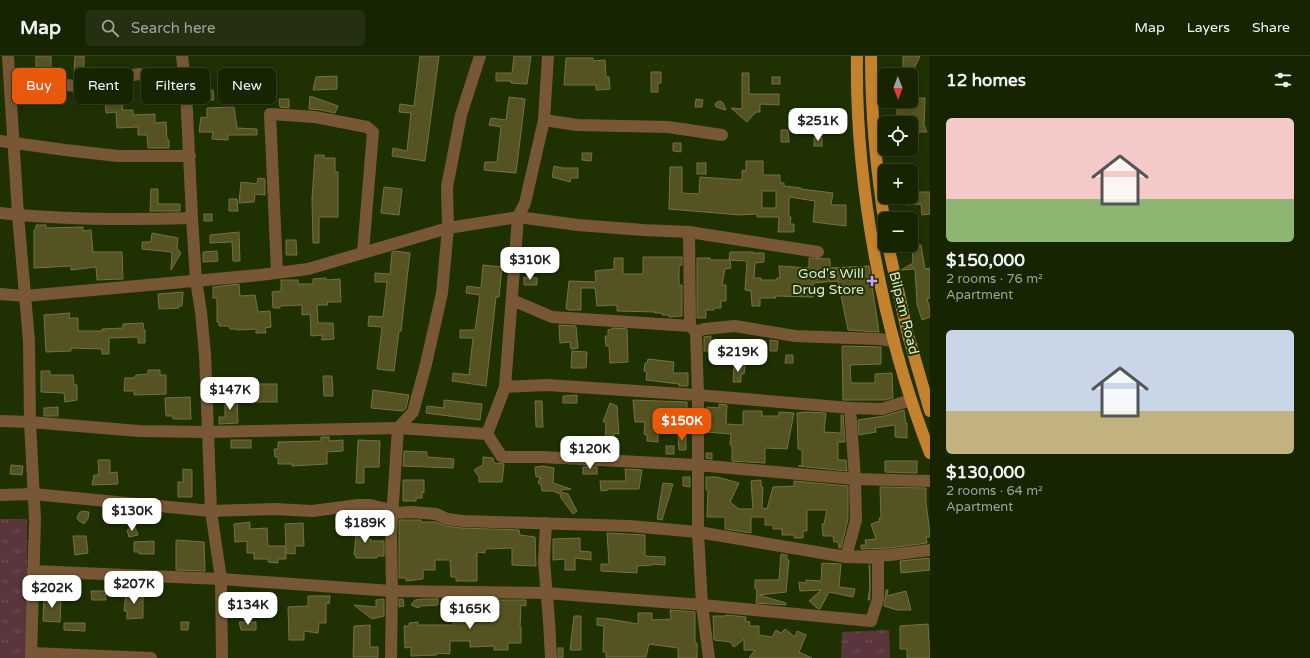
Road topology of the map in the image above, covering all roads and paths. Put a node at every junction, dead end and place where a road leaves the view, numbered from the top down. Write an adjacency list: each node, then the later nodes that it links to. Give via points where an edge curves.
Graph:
1 (8, 56): 9 (street)
2 (182, 56): 7 (street)
3 (480, 56): 21 (street, via 461,115 447,187)
4 (548, 56): 11 (street)
5 (857, 56): 32 (main road, Bilpam Road, via 858,112 866,198)
6 (871, 56): 17 (main road, via 873,112)
7 (183, 68)
8 (141, 74): 9 (street, via 83,87)
9 (10, 78): 14 (street)
10 (187, 104): 15 (street)
11 (544, 120): 12 (street, via 577,125 668,127); 19 (street, via 525,203)
12 (722, 135)
13 (0, 141): 14 (street)
14 (14, 143): 15 (street, via 118,156); 18 (street)
15 (190, 156): 20 (street)
16 (0, 212): 18 (street)
17 (883, 212)
18 (18, 215): 20 (street, via 122,220); 29 (street)
19 (518, 217): 21 (street); 22 (street, via 600,227); 30 (street)
20 (192, 218): 27 (street)
21 (448, 228): 23 (street); 40 (street, via 442,293 426,364 413,412)
22 (690, 232): 24 (street); 31 (street)
23 (363, 252): 26 (street, via 308,268); 26 (street, via 373,132 367,127 315,117 270,114)
24 (818, 252)
25 (890, 252): 37 (main road, via 908,336)
26 (277, 272): 27 (street)
27 (196, 280): 29 (street); 41 (street, via 205,354)
28 (0, 294): 29 (street)
29 (25, 296): 39 (street, via 29,341)
30 (512, 300): 31 (street, via 552,317); 33 (street)
31 (693, 329): 32 (street, via 735,326 795,336 878,339); 34 (street)
32 (894, 342): 35 (main road, Bilpam Road)
33 (505, 387): 34 (street, via 548,385); 42 (street)
34 (698, 395): 36 (street); 44 (street)
35 (911, 400): 36 (street, via 882,409); 43 (main road, Bilpam Road)
36 (850, 408): 45 (street)
37 (930, 411)
38 (0, 421): 39 (street)
39 (30, 422): 41 (street, via 139,431); 47 (street)
40 (398, 428): 41 (street); 42 (street); 50 (street)
41 (207, 432): 49 (street)
42 (487, 434): 44 (street, via 502,457)
43 (930, 453)
44 (697, 465): 45 (street); 52 (street)
45 (855, 479): 46 (street); 54 (street, via 856,520)
46 (930, 481)
47 (33, 494): 48 (street); 49 (street); 55 (street)
48 (0, 495)
49 (211, 511): 50 (street, via 312,511 370,505); 56 (street)
50 (392, 512): 51 (street, via 436,514 447,519 463,521); 57 (street)
51 (546, 523): 52 (street); 58 (street)
52 (698, 532): 54 (street); 59 (street)
53 (930, 550): 54 (street)
54 (846, 557): 59 (street, via 878,558 878,599 871,621)
55 (33, 571): 56 (street); 60 (street)
56 (221, 579): 57 (street); 62 (street)
57 (392, 590): 58 (street); 63 (street)
58 (546, 593): 59 (street); 64 (street)
59 (702, 605): 65 (street)
60 (31, 655): 61 (street)
61 (151, 658)
62 (222, 658)
63 (391, 658)
64 (551, 658)
65 (709, 658)

